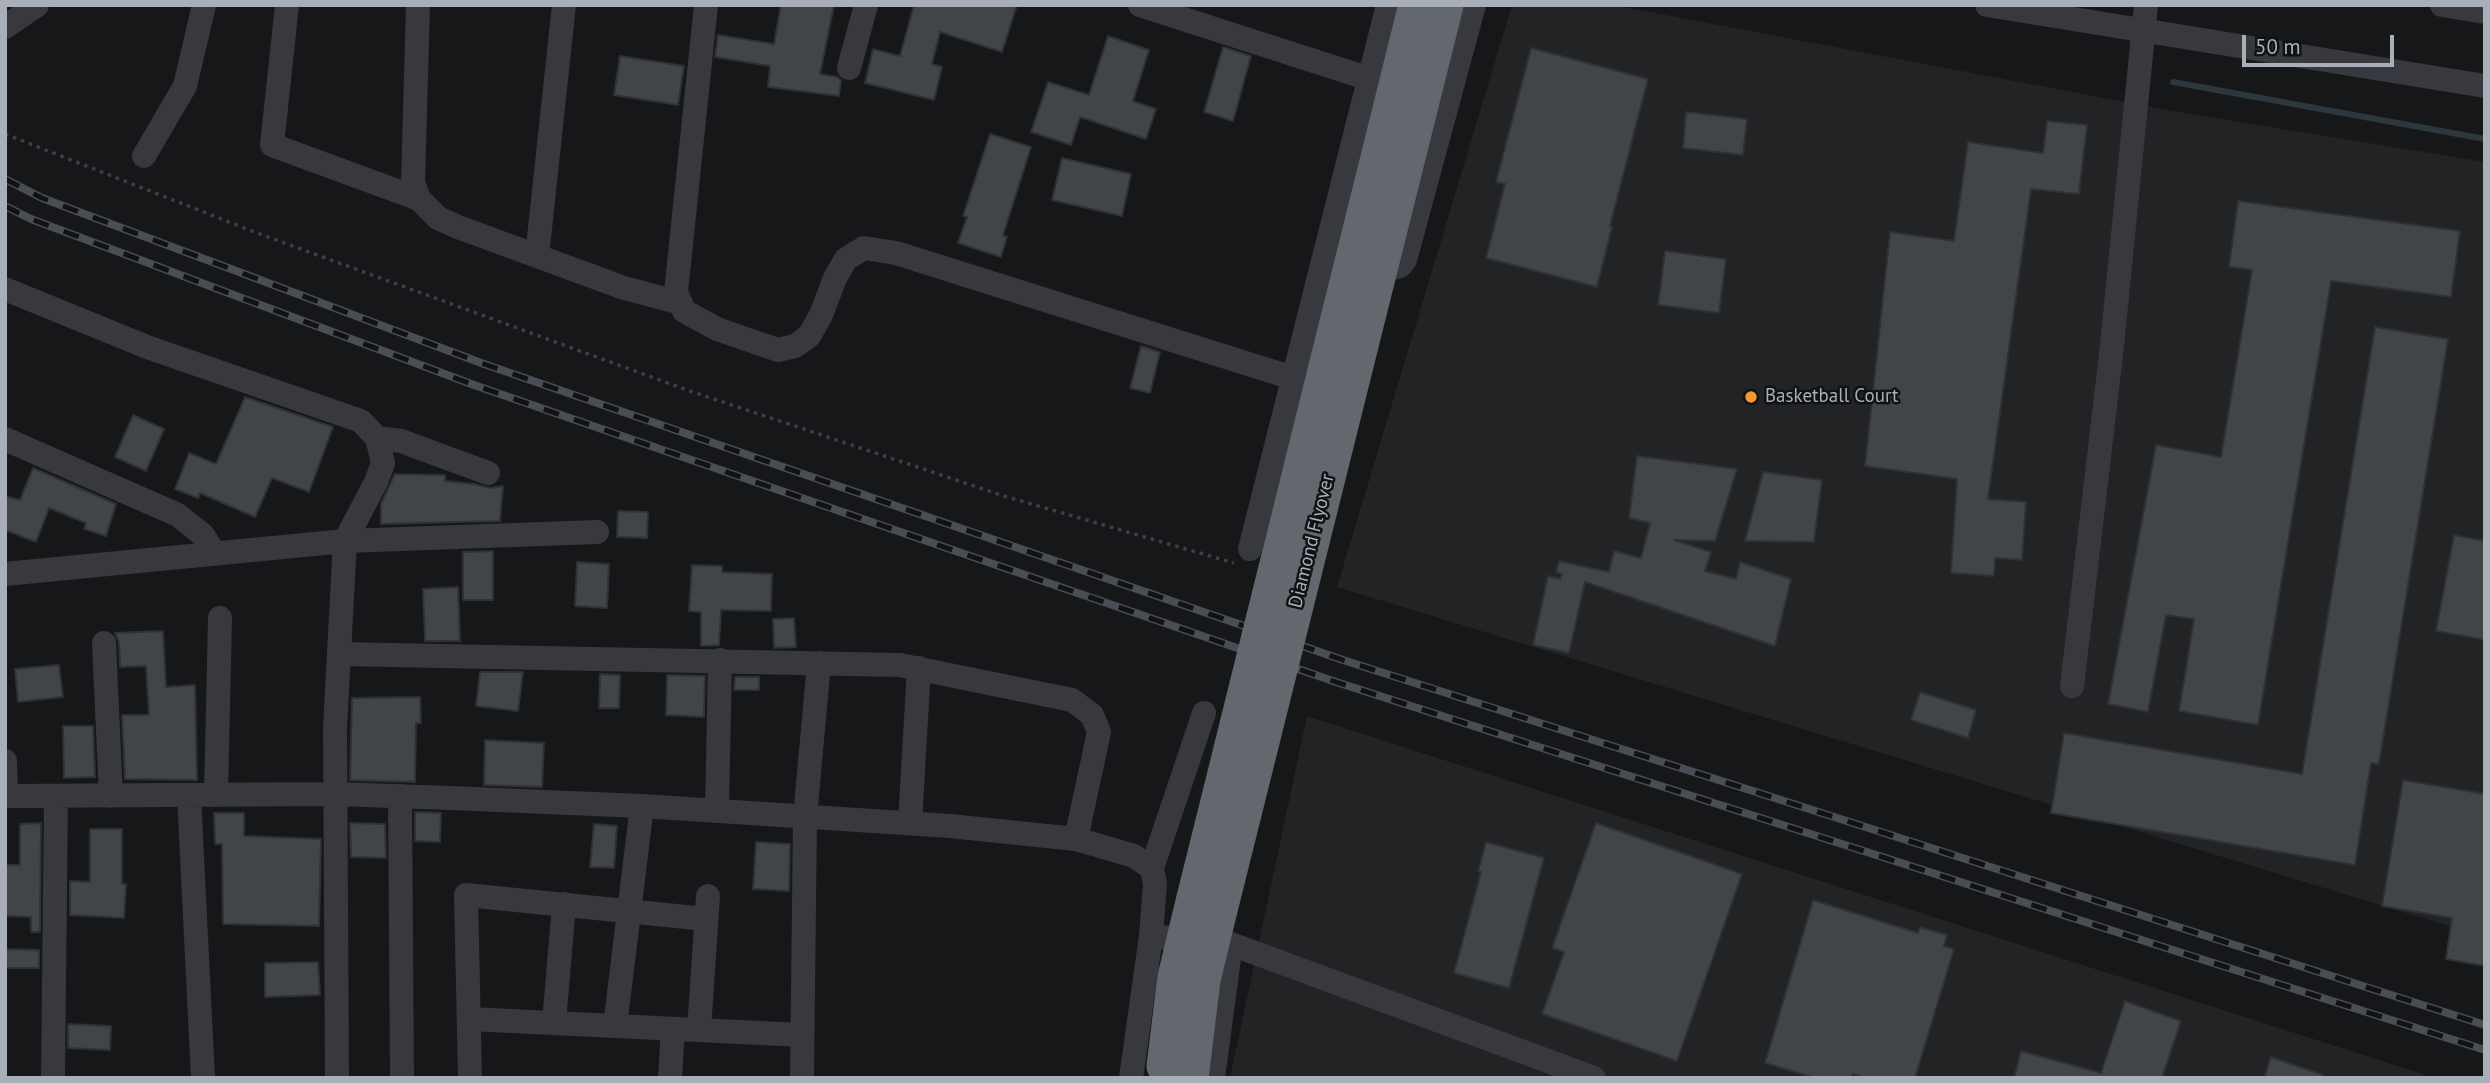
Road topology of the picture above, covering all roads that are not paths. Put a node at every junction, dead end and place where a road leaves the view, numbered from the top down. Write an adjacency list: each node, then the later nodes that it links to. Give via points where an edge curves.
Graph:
1 (37, 5): 17 (street)
2 (204, 5): 22 (street, via 185,86)
3 (287, 5): 23 (street, via 272,145)
4 (418, 5): 23 (street, via 413,183)
5 (564, 5): 25 (street)
6 (706, 5): 27 (street, via 676,292)
7 (866, 5): 19 (street)
8 (1140, 5): 20 (street)
9 (1388, 5): 20 (street)
10 (1417, 5): 77 (highway, Diamond Flyover, bridge, via 1179,963)
11 (1445, 5): 78 (highway, Diamond Flyover, bridge, via 1202,981)
12 (1474, 5): 24 (street, via 1405,260 1392,268)
13 (1987, 5): 18 (street)
14 (2146, 5): 18 (street)
15 (2442, 5): 16 (street)
16 (2485, 12)
17 (5, 27)
18 (2142, 31): 21 (street); 43 (street, via 2112,346)
19 (849, 68)
20 (1370, 79): 24 (street)
21 (2485, 86)
22 (144, 156)
23 (419, 199): 25 (street, via 438,218)
24 (1326, 250): 28 (street)
25 (537, 257): 27 (street)
26 (5, 289): 29 (street, via 147,347 360,421)
27 (681, 303): 28 (street, via 684,311 717,329 778,350 794,346 809,336 846,260 864,247 896,253)
28 (1293, 378): 35 (street)
29 (377, 438): 31 (street, via 401,441); 33 (street, via 383,463)
30 (5, 439): 34 (street, via 178,515 203,535)
31 (488, 473)
32 (597, 531): 33 (street)
33 (345, 541): 34 (street); 39 (street)
34 (214, 553): 36 (street)
35 (1248, 557)
36 (5, 573)
37 (220, 618): 47 (street)
38 (104, 643): 50 (street)
39 (339, 654): 40 (street); 46 (street)
40 (720, 660): 41 (street); 54 (street)
41 (819, 663): 42 (street); 55 (street)
42 (919, 668): 56 (street); 57 (street, via 1072,701 1092,715 1099,732)
43 (2072, 686)
44 (1204, 713): 58 (street)
45 (5, 761): 48 (street)
46 (336, 794): 47 (street); 52 (street); 71 (street)
47 (216, 795): 51 (street)
48 (6, 796): 49 (street)
49 (56, 796): 50 (street); 69 (street)
50 (111, 796): 51 (street)
51 (189, 796): 70 (street)
52 (400, 796): 53 (street); 72 (street)
53 (642, 806): 54 (street); 60 (street)
54 (717, 811): 55 (street)
55 (805, 817): 56 (street); 68 (street)
56 (910, 823): 57 (street)
57 (1076, 839): 58 (street, via 1134,856)
58 (1152, 868): 61 (street, via 1156,884)
59 (564, 904): 60 (street); 63 (street, via 466,895); 64 (street)
60 (630, 910): 65 (street); 67 (street, via 707,907)
61 (1152, 936): 62 (street); 76 (street)
62 (1231, 944): 79 (street); 80 (street)
63 (469, 1019): 64 (street); 73 (street)
64 (554, 1023): 65 (street)
65 (615, 1026): 66 (street)
66 (673, 1029): 67 (street); 74 (street)
67 (699, 1030): 68 (street)
68 (802, 1035): 75 (street)
69 (53, 1078)
70 (203, 1078)
71 (337, 1078)
72 (402, 1078)
73 (470, 1078)
74 (670, 1078)
75 (802, 1078)
76 (1131, 1078)
77 (1164, 1078)
78 (1190, 1078)
79 (1213, 1078)
80 (1594, 1078)

